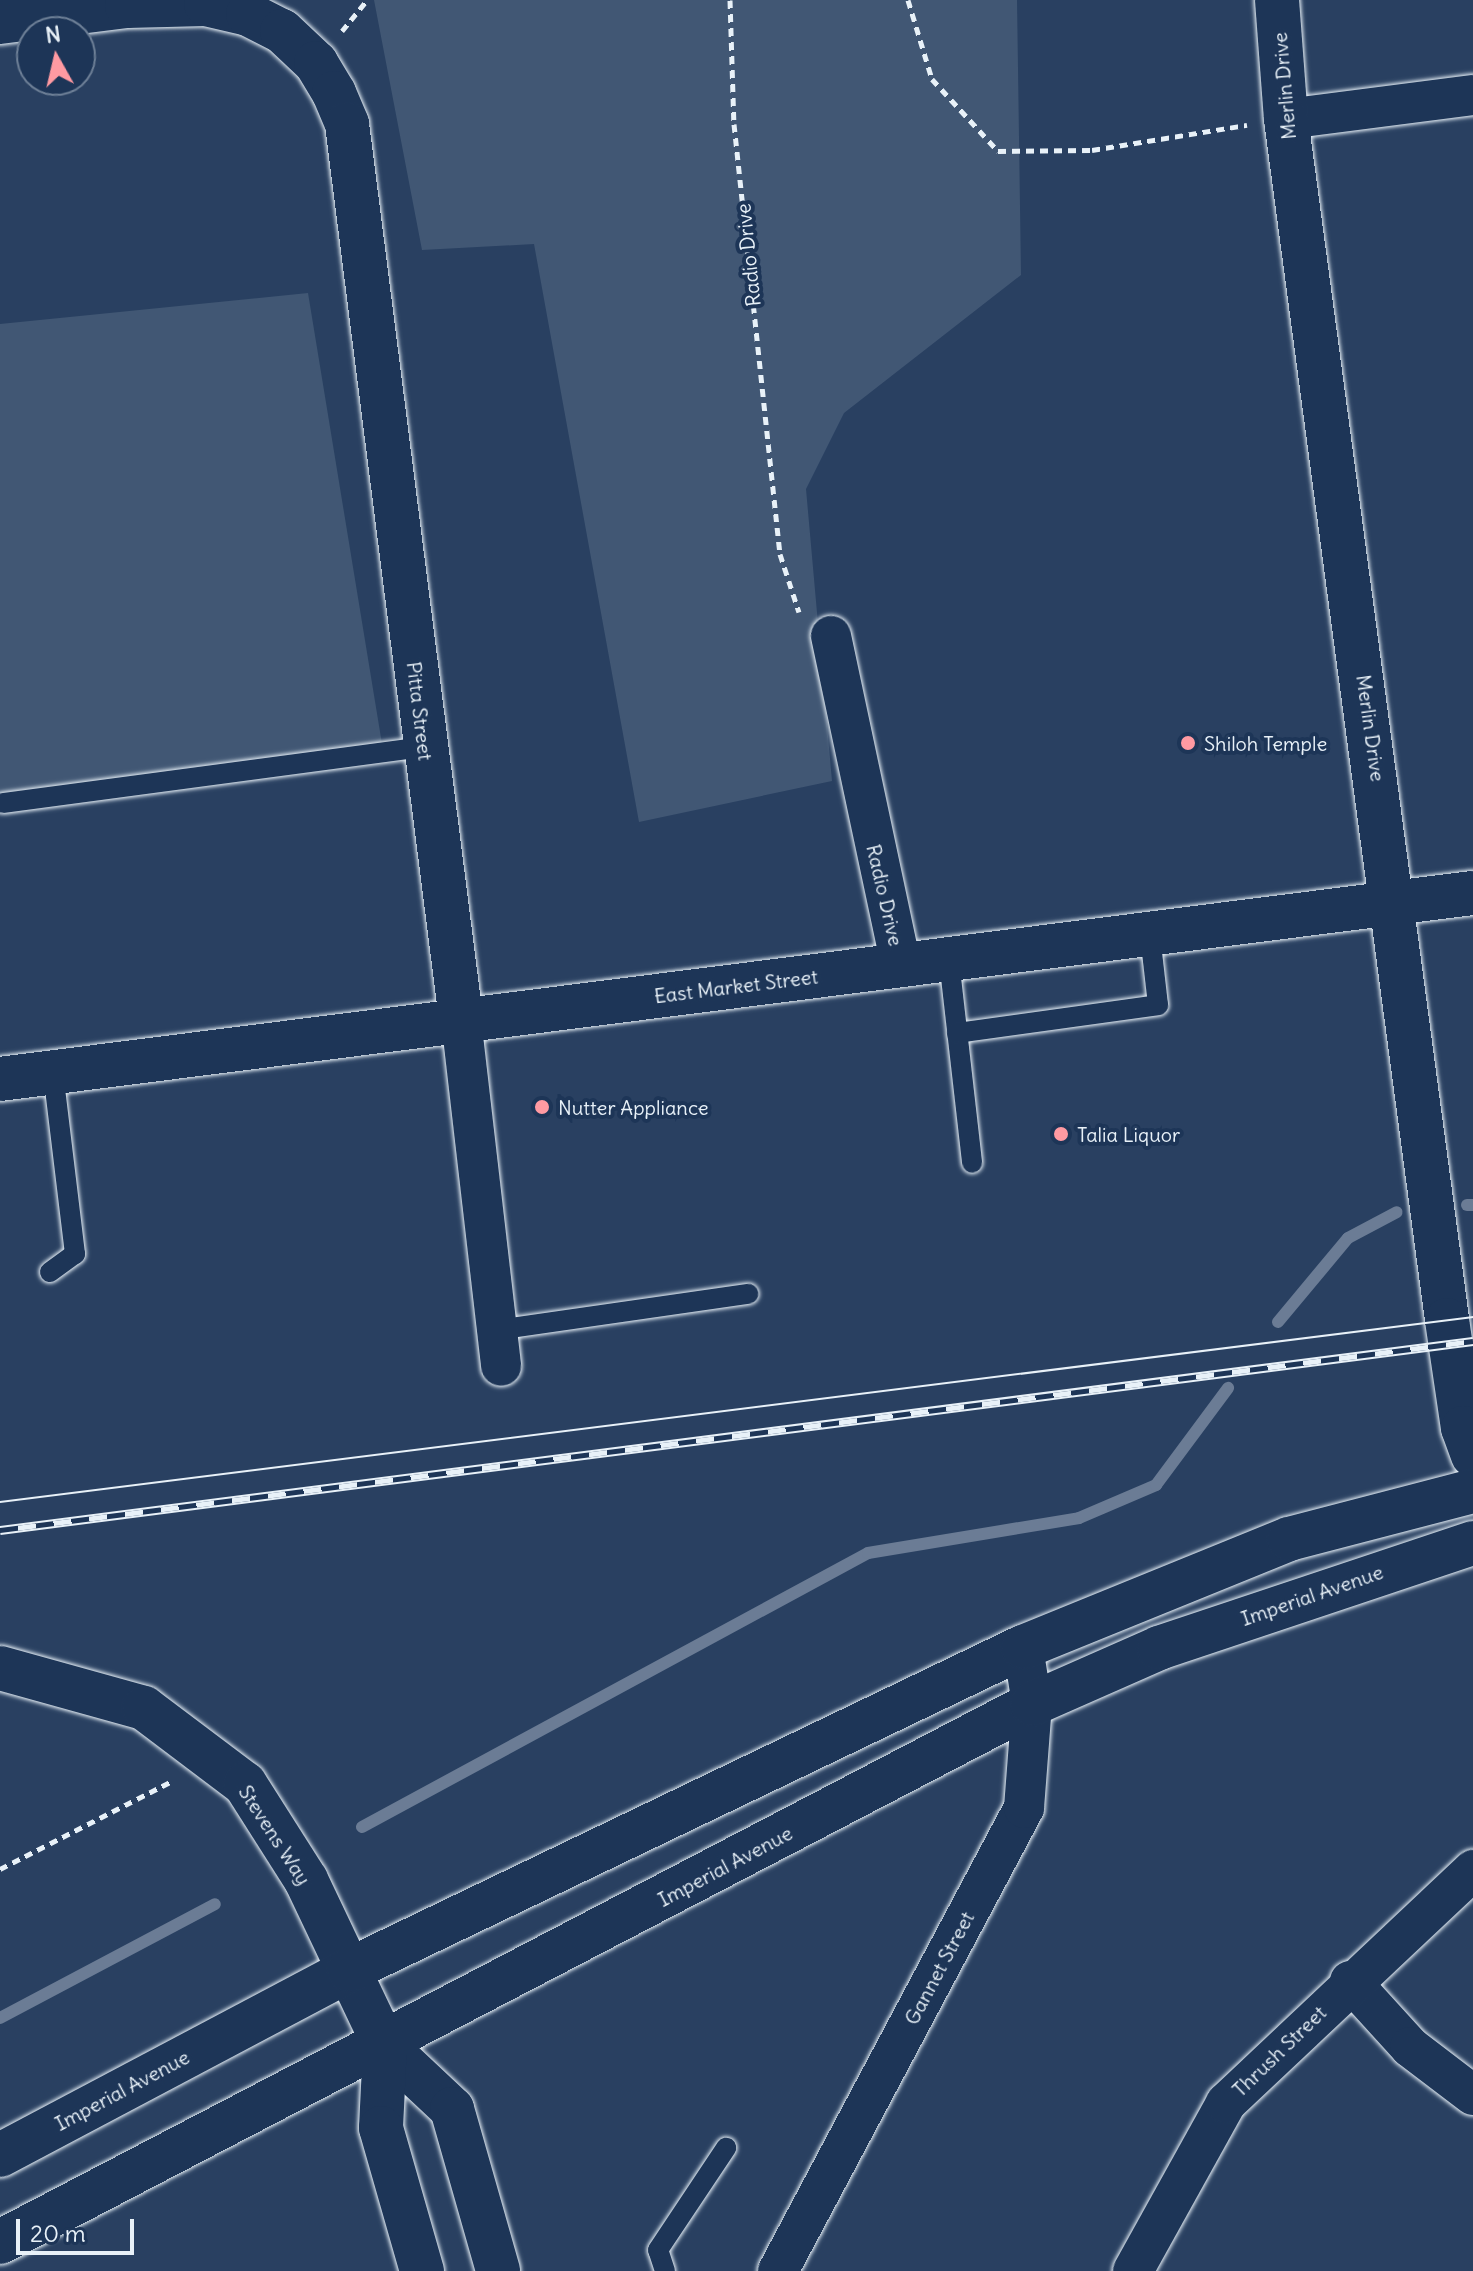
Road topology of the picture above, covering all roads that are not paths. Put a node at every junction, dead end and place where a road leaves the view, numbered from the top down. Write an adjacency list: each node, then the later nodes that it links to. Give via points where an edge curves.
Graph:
1 (1277, 0): 5 (main road, Merlin Drive)
2 (127, 3): 3 (main road, Pitta Street); 7 (main road, Pitta Street, via 206,4 248,14 282,31 316,63 347,124)
3 (0, 22)
4 (1473, 95): 5 (street)
5 (1286, 119): 10 (main road, Merlin Drive)
6 (831, 636): 13 (street, Radio Drive)
7 (425, 747): 8 (lane); 14 (main road, Pitta Street)
8 (3, 803)
9 (1473, 893): 10 (main road, East Market Street)
10 (1395, 901): 11 (main road, East Market Street); 22 (main road, Merlin Drive, via 1447,1320 1463,1428)
11 (1150, 935): 12 (main road, East Market Street); 15 (lane, via 1158,1005)
12 (949, 960): 13 (main road, East Market Street); 15 (lane)
13 (901, 966): 14 (main road, East Market Street)
14 (461, 1019): 16 (main road, East Market Street); 21 (street, Pitta Street)
15 (957, 1033): 18 (lane)
16 (53, 1072): 17 (main road, East Market Street); 19 (lane, via 75,1254)
17 (0, 1079)
18 (972, 1163)
19 (50, 1272)
20 (748, 1294): 21 (lane)
21 (499, 1348)
22 (1473, 1455)
23 (1473, 1491): 25 (main road, Imperial Avenue, via 1289,1539)
24 (1473, 1543): 27 (main road, Imperial Avenue, via 1159,1648)
25 (1023, 1647): 27 (street, Gannet Street); 29 (main road, Imperial Avenue)
26 (0, 1668): 29 (main road, Stevens Way, via 144,1708 245,1784 306,1880)
27 (1032, 1704): 31 (main road, Imperial Avenue); 39 (street, Gannet Street, via 1024,1808)
28 (1473, 1870): 30 (street, Thrush Street)
29 (349, 1970): 31 (main road, Stevens Way); 34 (main road, Imperial Avenue)
30 (1350, 1981): 32 (street, via 1410,2047); 40 (street, Thrush Street, via 1226,2103)
31 (385, 2046): 35 (main road, Imperial Avenue); 36 (main road, via 381,2128); 37 (main road, via 452,2109)
32 (1473, 2095)
33 (726, 2148): 38 (lane, via 658,2250)
34 (0, 2155)
35 (0, 2242)
36 (422, 2271)
37 (498, 2271)
38 (665, 2271)
39 (778, 2271)
40 (1133, 2271)

